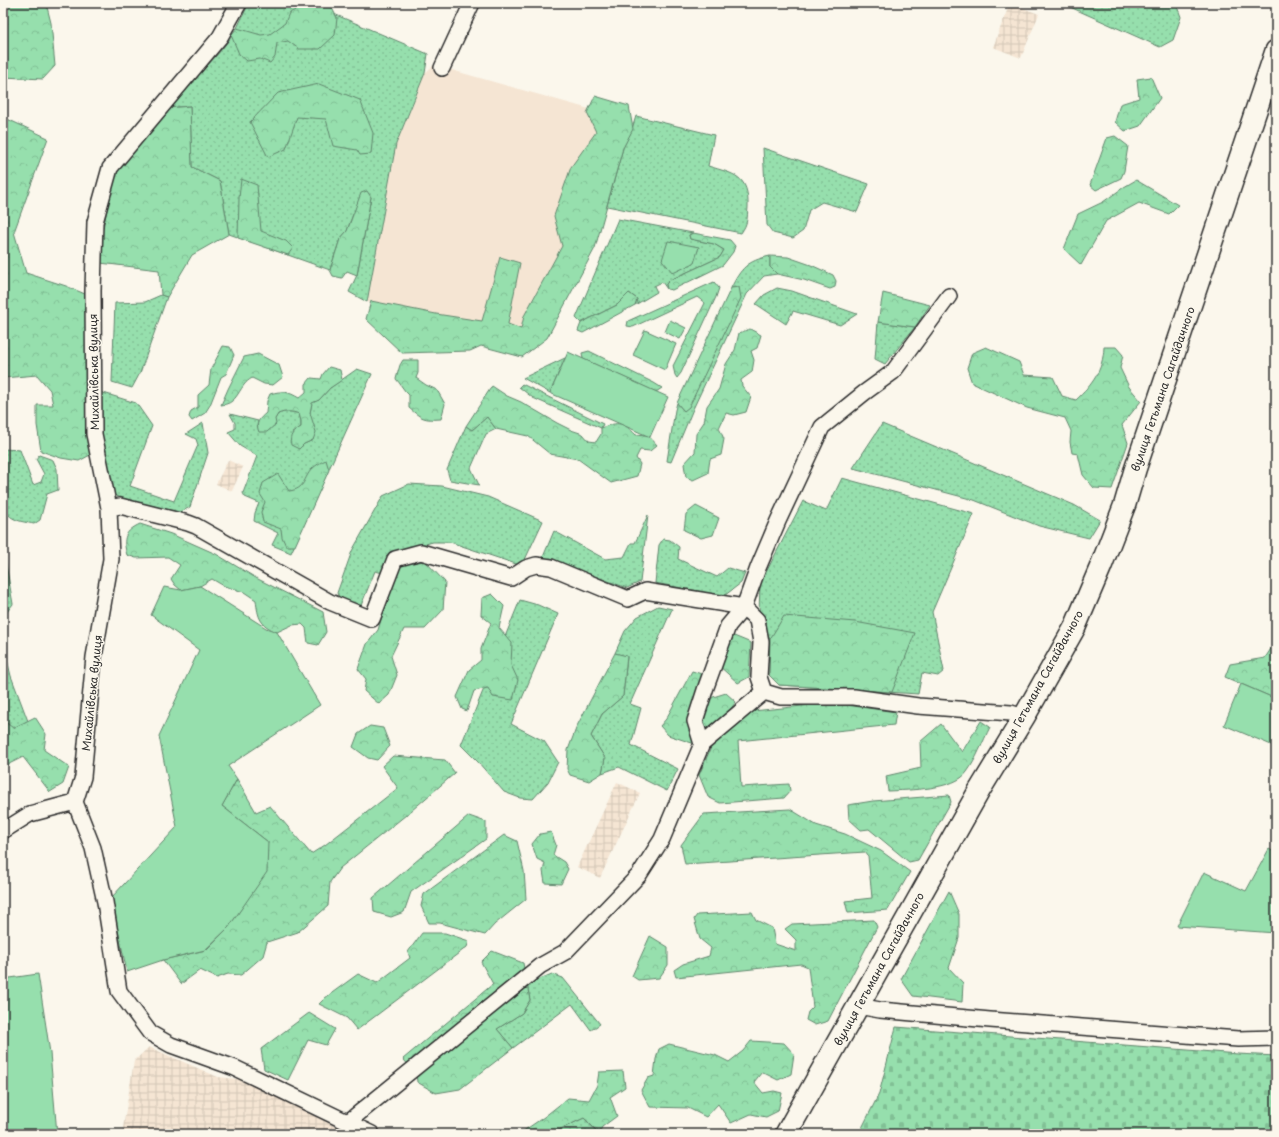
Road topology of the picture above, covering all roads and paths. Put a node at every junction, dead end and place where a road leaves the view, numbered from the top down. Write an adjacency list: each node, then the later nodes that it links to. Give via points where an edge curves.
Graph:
1 (239, 3): 6 (street, Михайлівська вулиця, via 220,37 110,168 95,222 94,434)
2 (472, 3): 4 (street)
3 (1276, 51): 9 (main road, вулиця Гетьмана Сагайдачного, via 1117,525 1075,627)
4 (442, 68)
5 (949, 296): 7 (street, via 893,372 822,427 775,528)
6 (109, 508): 7 (street, via 120,506 196,526 330,602 372,619 395,559 420,552 511,578 536,565 551,567 628,599 645,591); 11 (street, Михайлівська вулиця, via 111,559 94,656 83,777)
7 (744, 607): 8 (street, via 757,620 761,642 759,677); 10 (street, via 728,626 695,721)
8 (764, 692): 9 (street, via 781,697 854,697 918,706 1011,713); 10 (street)
9 (1024, 717): 13 (main road, вулиця Гетьмана Сагайдачного, via 979,791)
10 (702, 744): 15 (street, via 662,839 639,875 565,952 540,966)
11 (75, 802): 12 (street, via 30,814); 15 (street, via 95,856 119,991 150,1033 171,1045 235,1068)
12 (3, 831)
13 (858, 1006): 14 (street, via 1029,1023 1238,1039); 17 (main road, вулиця Гетьмана Сагайдачного)
14 (1276, 1038)
15 (348, 1122): 16 (street)
16 (372, 1134)
17 (786, 1134)

